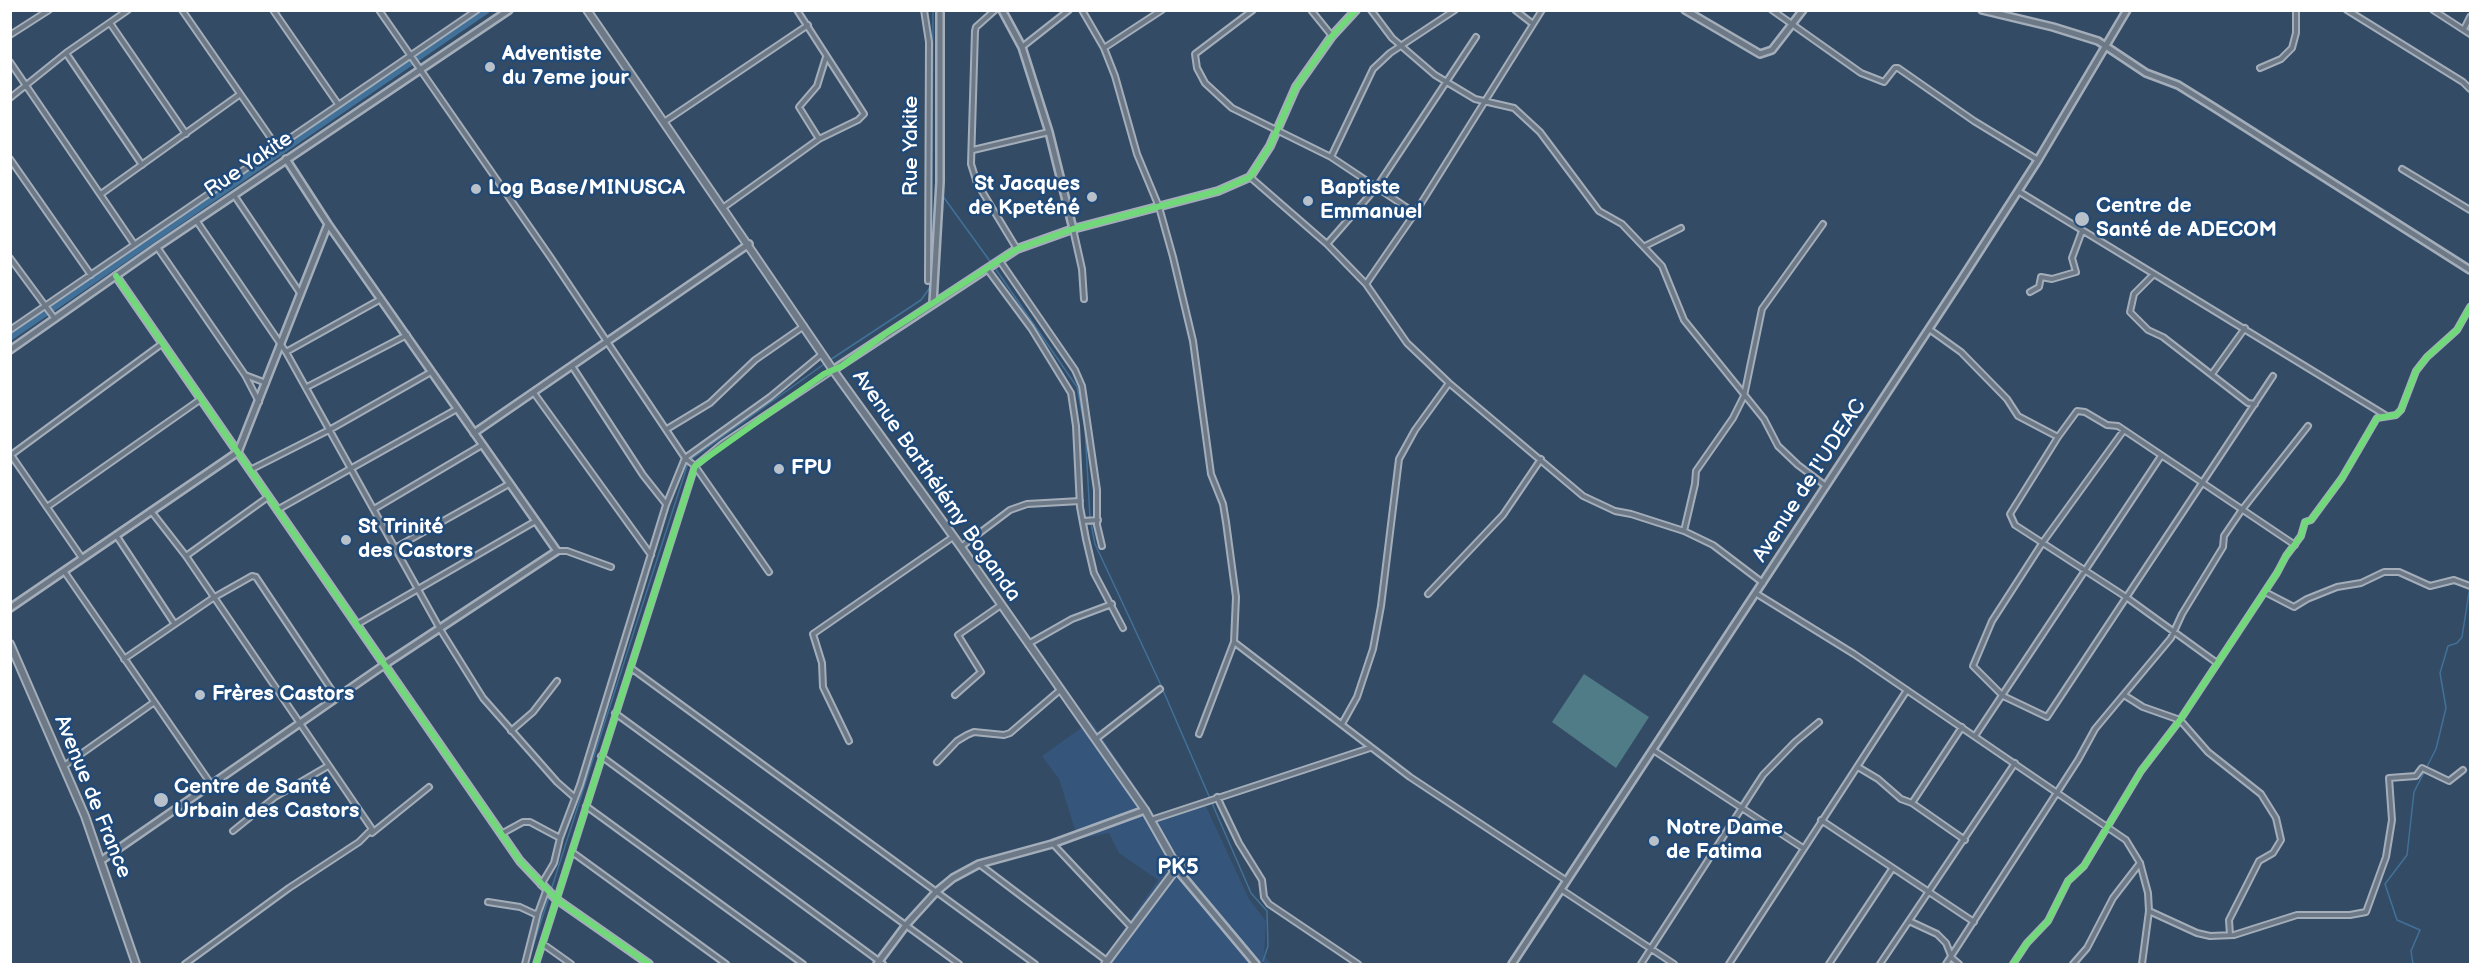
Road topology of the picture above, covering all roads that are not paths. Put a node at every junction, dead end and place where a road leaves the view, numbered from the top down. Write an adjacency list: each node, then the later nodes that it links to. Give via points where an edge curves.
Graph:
1 (49, 10): 40 (street)
2 (128, 10): 34 (street)
3 (182, 10): 56 (street)
4 (273, 10): 59 (street)
5 (379, 10): 48 (street)
6 (477, 10): 48 (street)
7 (509, 10): 52 (street, Rue Yakite)
8 (587, 10): 60 (main road, Avenue Barthélémy Boganda)
9 (797, 10): 36 (street)
10 (924, 10): 101 (street, Rue Yakite, via 929,42)
11 (940, 10): 107 (street, via 940,182)
12 (995, 10): 66 (street, via 975,31)
13 (1002, 10): 44 (street)
14 (1069, 10): 44 (street)
15 (1082, 10): 46 (street)
16 (1162, 10): 46 (street)
17 (1311, 10): 41 (street)
18 (1356, 10): 41 (street)
19 (1371, 10): 45 (street)
20 (1455, 10): 45 (street)
21 (1515, 10): 35 (street)
22 (1542, 10): 35 (street)
23 (1685, 10): 37 (street, via 1760,54 1772,50)
24 (1772, 10): 37 (street)
25 (1803, 10): 37 (street)
26 (1982, 10): 32 (street)
27 (2127, 10): 43 (street, Avenue de I'UDEAC)
28 (2296, 10): 51 (street, via 2292,48 2281,59)
29 (2347, 10): 55 (street)
30 (2433, 10): 38 (street)
31 (1250, 11): 61 (street, via 1194,54 1194,61 1205,83 1219,98)
32 (2000, 13): 43 (street, via 2087,36)
33 (2470, 17): 38 (street)
34 (110, 23): 47 (street); 63 (street)
35 (1533, 24): 58 (street)
36 (808, 25): 49 (street); 60 (street)
37 (1792, 25): 70 (street, via 1861,73 1882,82 1898,68)
38 (2464, 29): 39 (street)
39 (2470, 34)
40 (10, 35)
41 (1332, 36): 61 (street, via 1296,87)
42 (1476, 37): 53 (street)
43 (2106, 46): 70 (street, Avenue de I'UDEAC); 97 (street, via 2146,73 2178,85)
44 (1022, 47): 62 (street)
45 (1402, 47): 53 (street); 67 (street, via 1373,69)
46 (1104, 48): 79 (street, via 1137,154)
47 (66, 53): 54 (street); 71 (street)
48 (409, 55): 52 (street); 59 (street)
49 (827, 56): 64 (street, via 817,86 799,107); 64 (street, via 864,114)
50 (10, 62): 54 (street)
51 (2260, 68)
52 (419, 69): 69 (street, Rue Yakite); 116 (street)
53 (1446, 82): 58 (street); 74 (street)
54 (26, 85): 57 (street); 76 (street)
55 (2470, 89)
56 (239, 95): 63 (street); 65 (street)
57 (10, 98)
58 (1485, 102): 81 (street); 91 (street, via 1519,111 1540,132 1599,211 1622,224)
59 (338, 104): 65 (street)
60 (664, 122): 78 (main road, Avenue Barthélémy Boganda)
61 (1275, 130): 67 (street); 73 (street, via 1270,146)
62 (1049, 132): 66 (street); 86 (street)
63 (186, 134): 71 (street)
64 (819, 139): 78 (street)
65 (277, 147): 88 (street)
66 (973, 150): 93 (street, via 973,173)
67 (1331, 157): 74 (street)
68 (10, 159): 99 (street)
69 (286, 159): 77 (street, Rue Yakite); 83 (street)
70 (2038, 160): 75 (street, Avenue de I'UDEAC)
71 (142, 165): 76 (street)
72 (2402, 169): 80 (street)
73 (1250, 177): 79 (street); 90 (street)
74 (1376, 188): 81 (street); 90 (street)
75 (2018, 191): 87 (street); 113 (street, Avenue de I'UDEAC)
76 (101, 194): 88 (street)
77 (234, 195): 82 (street, Rue Yakite); 104 (street)
78 (724, 207): 89 (main road, Avenue Barthélémy Boganda)
79 (1159, 207): 86 (street); 199 (street, via 1193,341 1207,450 1226,522 1236,597)
80 (2470, 210)
81 (1415, 213): 102 (street)
82 (196, 220): 92 (street, Rue Yakite); 118 (street)
83 (328, 224): 104 (street); 105 (street)
84 (1823, 224): 132 (street, via 1762,309)
85 (1681, 228): 91 (street)
86 (1073, 230): 93 (street); 106 (street)
87 (2082, 231): 98 (street); 103 (street, via 2072,258 2076,272 2041,278 2039,287)
88 (134, 244): 99 (street)
89 (749, 244): 111 (main road, Avenue Barthélémy Boganda); 116 (street)
90 (1327, 244): 102 (street)
91 (1645, 246): 132 (street, via 1662,266 1684,321)
92 (157, 247): 100 (street, Rue Yakite); 126 (street)
93 (1017, 249): 95 (street)
94 (10, 258): 108 (street)
95 (999, 262): 96 (street); 164 (street, via 1075,370 1082,386)
96 (989, 269): 107 (street); 157 (street, via 1071,393 1077,426)
97 (2470, 270)
98 (2153, 274): 112 (street); 125 (street, via 2134,294 2130,312 2148,330)
99 (91, 275): 108 (street)
100 (116, 276): 110 (street, Rue Yakite); 117 (street)
101 (928, 281)
102 (1366, 284): 129 (street, via 1407,343)
103 (2030, 292)
104 (300, 294): 118 (street)
105 (382, 298): 115 (street); 120 (street)
106 (1084, 299)
107 (933, 303): 123 (street)
108 (46, 306): 110 (street); 114 (street)
109 (2470, 307): 137 (street, via 2457,330 2416,371 2401,410 2396,416)
110 (55, 319): 119 (street, Rue Yakite)
111 (804, 326): 121 (main road, Avenue Barthélémy Boganda); 140 (street, via 755,360 710,403)
112 (2245, 328): 125 (street); 137 (street)
113 (1929, 329): 143 (street, via 1961,352 2007,399 2018,416); 155 (street, Avenue de I'UDEAC)
114 (10, 330)
115 (407, 335): 124 (street); 130 (street)
116 (606, 342): 122 (street); 140 (street)
117 (163, 343): 133 (street); 146 (street)
118 (282, 345): 120 (street); 128 (street)
119 (10, 350)
120 (286, 352): 130 (street)
121 (824, 355): 123 (main road, Avenue Barthélémy Boganda); 148 (street)
122 (572, 366): 131 (street); 158 (street)
123 (832, 368): 150 (street); 169 (main road, Avenue Barthélémy Boganda)
124 (432, 372): 136 (street); 139 (street)
125 (2212, 374): 135 (street, via 2247,403)
126 (245, 375): 128 (street); 134 (street)
127 (2272, 376): 135 (street)
128 (267, 383): 134 (street)
129 (1449, 383): 149 (street); 218 (street, via 1399,459 1373,649 1357,697)
130 (307, 387): 139 (street)
131 (534, 393): 142 (street); 177 (street)
132 (1744, 396): 155 (street, via 1764,419 1778,446); 167 (street, via 1696,471)
133 (201, 399): 145 (street); 159 (street)
134 (259, 403): 145 (street)
135 (2255, 404): 154 (street)
136 (458, 408): 142 (street); 151 (street)
137 (2385, 416): 171 (street, via 2377,418 2342,478 2311,520 2305,522)
138 (2308, 426): 163 (street)
139 (331, 429): 151 (street); 152 (street)
140 (667, 429): 148 (street)
141 (2124, 430): 143 (street, via 2080,410); 147 (street); 170 (street)
142 (474, 432): 144 (street)
143 (2058, 437): 170 (street, via 2010,514 2014,525)
144 (482, 445): 153 (street); 160 (street)
145 (238, 452): 152 (street); 161 (street)
146 (11, 455): 159 (street)
147 (2161, 456): 154 (street); 181 (street)
148 (685, 458): 150 (street); 158 (street)
149 (1541, 459): 167 (street, via 1600,506); 187 (street, via 1503,515)
150 (695, 466): 182 (street); 205 (street)
151 (352, 468): 160 (street); 162 (street)
152 (250, 470): 156 (street)
153 (509, 483): 166 (street); 174 (street)
154 (2204, 484): 163 (street); 189 (street)
155 (1827, 486): 183 (street, Avenue de I'UDEAC)
156 (268, 497): 162 (street); 176 (street)
157 (1080, 501): 165 (street); 173 (street, via 1028,504 1010,510)
158 (666, 505): 177 (street)
159 (47, 507): 178 (street)
160 (374, 509): 174 (street)
161 (150, 510): 168 (street); 176 (street)
162 (277, 510): 195 (street)
163 (2241, 511): 171 (street); 198 (street)
164 (1098, 520): 165 (street); 172 (street)
165 (1083, 521): 191 (street, via 1094,573)
166 (534, 522): 175 (street); 185 (street)
167 (1684, 531): 183 (street, via 1713,545)
168 (116, 534): 178 (street); 194 (street)
169 (953, 536): 173 (main road, Avenue Barthélémy Boganda); 225 (street, via 813,634 822,663 823,687)
170 (2043, 542): 181 (street); 212 (street, via 1985,633 1973,666)
171 (2295, 545): 186 (street)
172 (1102, 546)
173 (961, 547): 192 (main road, Avenue Barthélémy Boganda)
174 (394, 548): 185 (street)
175 (556, 551): 179 (street, via 567,551); 197 (street)
176 (186, 556): 190 (street)
177 (651, 556): 238 (street)
178 (82, 558): 180 (street)
179 (611, 567)
180 (64, 571): 193 (street); 202 (street)
181 (2085, 571): 189 (street); 212 (street)
182 (769, 572)
183 (1764, 583): 188 (street, Avenue de I'UDEAC)
184 (2470, 586): 186 (street, via 2454,580 2430,586 2399,572 2384,572 2361,583 2337,587 2294,608)
185 (419, 589): 195 (street); 197 (street)
186 (2265, 592): 203 (street)
187 (1428, 594)
188 (1757, 594): 209 (street); 227 (street, Avenue de I'UDEAC)
189 (2126, 597): 198 (street); 212 (street, via 2047,717)
190 (213, 598): 194 (street); 213 (street, via 256,577); 219 (street)
191 (1112, 604): 196 (street); 201 (street, via 1072,619)
192 (1001, 605): 201 (main road, Avenue Barthélémy Boganda); 210 (street, via 958,635 981,672)
193 (10, 608)
194 (174, 624): 202 (street)
195 (356, 625): 204 (street)
196 (1123, 628)
197 (440, 629): 204 (street); 221 (street, via 483,698)
198 (2174, 631): 203 (street); 211 (street)
199 (1234, 642): 218 (street); 222 (street)
200 (10, 644): 231 (main road, Avenue de France)
201 (1027, 644): 208 (main road, Avenue Barthélémy Boganda)
202 (124, 659): 214 (street)
203 (2217, 663): 216 (street)
204 (384, 665): 213 (street); 249 (street)
205 (631, 668): 215 (street); 264 (street)
206 (557, 681): 221 (street, via 533,712)
207 (1160, 689): 224 (street)
208 (1060, 690): 224 (main road, Avenue Barthélémy Boganda); 229 (street, via 1010,733 974,732 957,741)
209 (1907, 690): 220 (street); 233 (street)
210 (955, 695)
211 (2124, 695): 216 (street, via 2143,707); 237 (street, via 2095,729)
212 (2003, 696): 223 (street)
213 (338, 698): 219 (street)
214 (153, 703): 231 (street); 235 (street)
215 (615, 713): 228 (street); 272 (street)
216 (2180, 720): 246 (street, via 2141,771); 274 (street, via 2208,752 2260,794 2277,818 2281,840 2273,853 2259,861 2229,920)
217 (1819, 722): 242 (street, via 1763,775)
218 (1342, 724): 226 (street)
219 (299, 725): 232 (street); 235 (street)
220 (1962, 727): 223 (street); 240 (street)
221 (511, 731): 238 (street)
222 (1199, 734)
223 (1975, 736): 230 (street)
224 (1095, 740): 243 (main road, Avenue Barthélémy Boganda)
225 (849, 741)
226 (1371, 748): 239 (street); 260 (street)
227 (1653, 750): 242 (street); 260 (street, Avenue de I'UDEAC)
228 (601, 756): 241 (street); 287 (street)
229 (938, 762)
230 (2015, 763): 237 (street); 251 (street)
231 (64, 766): 255 (main road, Avenue de France)
232 (328, 766): 247 (street, via 275,797); 248 (street, via 370,825)
233 (1858, 767): 240 (street); 245 (street)
234 (2463, 770): 274 (street, via 2450,781 2424,769 2416,777 2389,777 2392,820 2386,857 2366,912 2297,915)
235 (211, 784): 255 (street)
236 (429, 787): 248 (street)
237 (2058, 792): 246 (street); 271 (street)
238 (574, 797): 250 (street)
239 (1216, 797): 244 (street); 291 (street, via 1262,880 1269,904)
240 (1912, 803): 251 (street)
241 (586, 806): 254 (street); 286 (street)
242 (1741, 809): 253 (street); 276 (street)
243 (1145, 810): 244 (main road, Avenue Barthélémy Boganda); 252 (street)
244 (1151, 820): 259 (main road, Avenue Barthélémy Boganda)
245 (1821, 820): 253 (street); 258 (street)
246 (2109, 826): 256 (street, via 2132,847); 300 (street, via 2084,867 2068,881 2048,921)
247 (232, 831)
248 (371, 833): 280 (street)
249 (501, 834): 250 (street, via 530,822); 261 (street)
250 (560, 838): 261 (street, via 554,863)
251 (1965, 840): 265 (street)
252 (1052, 843): 257 (street); 273 (street)
253 (1803, 848): 295 (street)
254 (572, 852): 266 (street); 285 (street)
255 (102, 860): 279 (main road, Avenue de France)
256 (2140, 863): 268 (street); 301 (street)
257 (978, 864): 264 (street); 278 (street)
258 (1893, 868): 265 (street); 296 (street)
259 (1177, 872): 273 (main road); 290 (street)
260 (1568, 881): 262 (street, Avenue de I'UDEAC)
261 (541, 886): 263 (street)
262 (1562, 890): 276 (street); 292 (street, Avenue de I'UDEAC)
263 (546, 891): 266 (street); 269 (street)
264 (936, 892): 272 (street); 289 (street)
265 (1928, 892): 270 (street); 271 (street)
266 (557, 900): 275 (street); 284 (street)
267 (488, 902): 269 (street)
268 (2149, 911): 274 (street, via 2197,933); 302 (street)
269 (538, 913): 281 (street)
270 (1909, 921): 277 (street, via 1937,934); 297 (street)
271 (1974, 922): 277 (street)
272 (906, 925): 287 (street); 288 (street)
273 (1133, 929): 278 (main road)
274 (2230, 936)
275 (543, 944): 282 (street); 283 (street)
276 (1651, 950): 293 (street); 294 (street)
277 (1952, 958): 298 (street); 299 (street)
278 (1107, 963)
279 (136, 964)
280 (185, 964)
281 (525, 964)
282 (536, 964)
283 (571, 964)
284 (649, 964)
285 (726, 964)
286 (803, 964)
287 (880, 964)
288 (959, 964)
289 (1035, 964)
290 (1256, 964)
291 (1358, 964)
292 (1512, 964)
293 (1641, 964)
294 (1674, 964)
295 (1729, 964)
296 (1829, 964)
297 (1880, 964)
298 (1946, 964)
299 (1959, 964)
300 (2013, 964)
301 (2073, 964)
302 (2142, 964)

